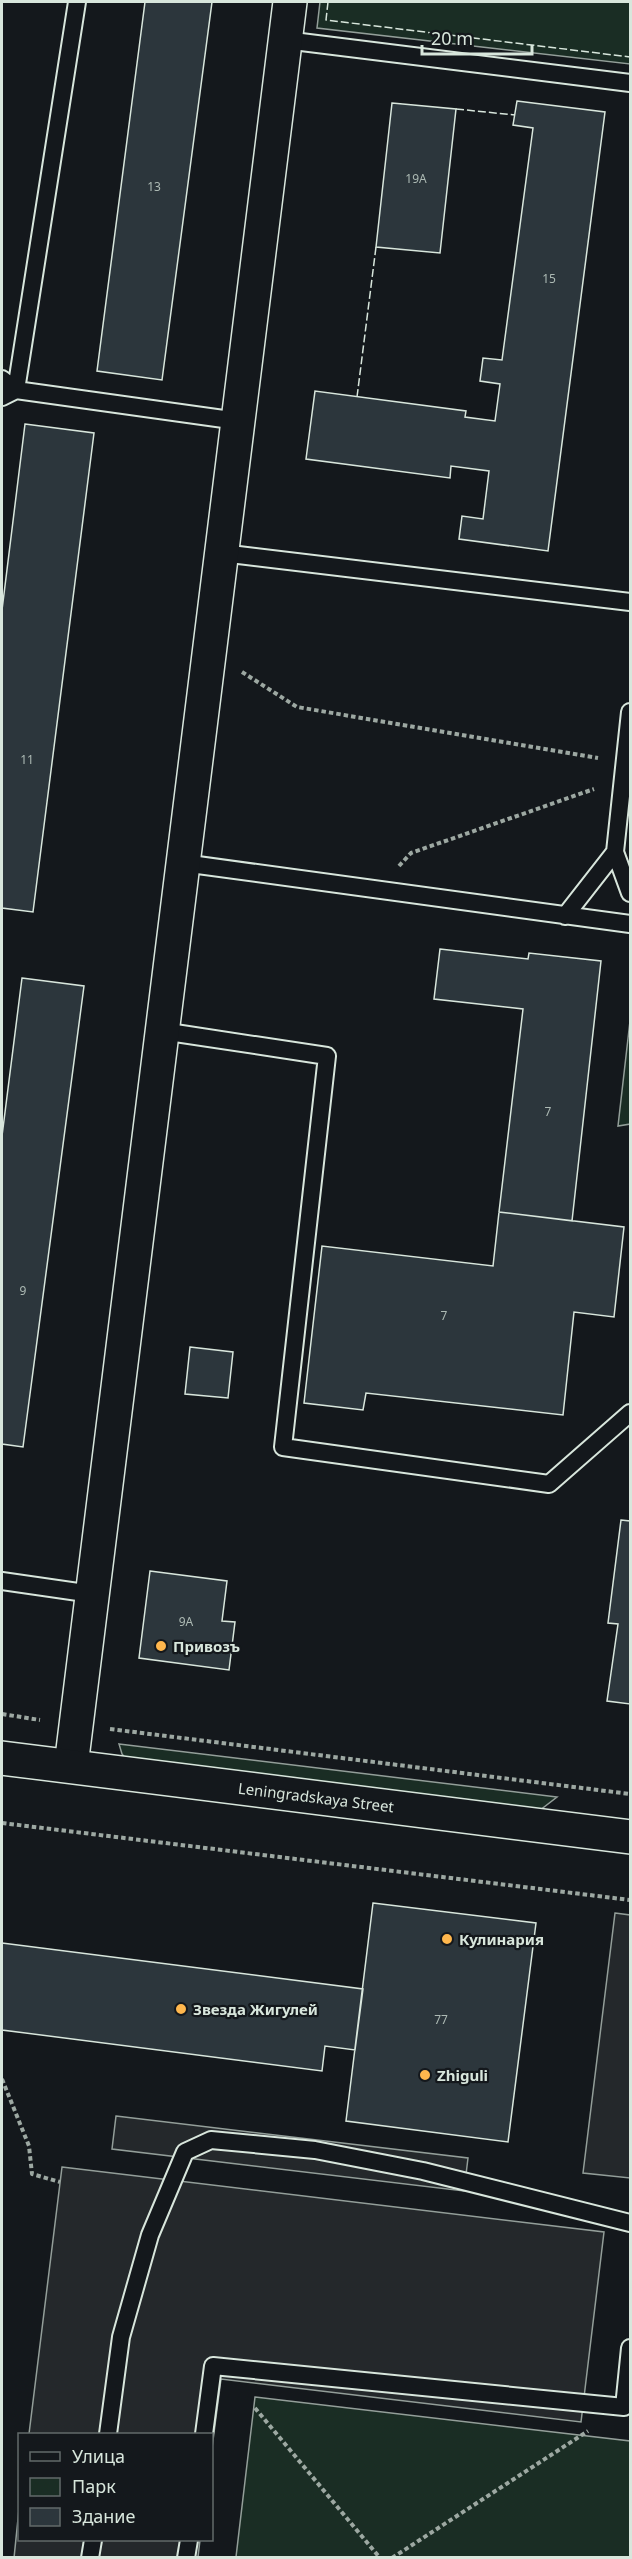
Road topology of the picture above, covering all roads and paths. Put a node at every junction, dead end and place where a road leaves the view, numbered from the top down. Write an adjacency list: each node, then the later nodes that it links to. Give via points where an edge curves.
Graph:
1 (77, 2): 6 (lane)
2 (290, 2): 3 (street)
3 (285, 40): 4 (lane); 7 (street)
4 (630, 83)
5 (2, 379): 6 (lane)
6 (9, 393): 7 (lane)
7 (238, 421): 8 (street)
8 (222, 553): 9 (lane); 10 (street)
9 (630, 602)
10 (209, 652): 12 (path, via 297,707); 14 (street)
11 (630, 712): 12 (lane)
12 (624, 771): 13 (lane); 15 (path, via 411,852)
13 (615, 852): 16 (lane); 17 (lane)
14 (183, 863): 15 (lane); 19 (street)
15 (378, 891): 17 (lane)
16 (630, 893)
17 (565, 916): 18 (lane)
18 (630, 924)
19 (162, 1031): 20 (lane, via 327,1056 283,1447 549,1484); 22 (street)
20 (630, 1413)
21 (2, 1581): 22 (lane)
22 (92, 1594): 24 (street)
23 (2, 1714): 24 (path)
24 (76, 1724): 26 (street); 27 (path)
25 (2, 1758): 26 (street, Leningradskaya Street)
26 (70, 1766): 29 (street, Leningradskaya Street)
27 (630, 1794)
28 (2, 1823): 30 (path)
29 (630, 1837)
30 (630, 1900)
31 (2, 2079): 32 (path, via 29,2146 32,2174)
32 (60, 2182)
33 (630, 2223): 37 (lane, via 423,2171 315,2150 211,2140 185,2152 150,2235 121,2337)
34 (630, 2348): 35 (lane)
35 (624, 2407): 38 (lane, via 213,2366); 44 (path)
36 (255, 2408): 43 (path)
37 (108, 2433)
38 (204, 2433)
39 (93, 2541): 41 (lane)
40 (189, 2541): 42 (lane)
41 (90, 2558)
42 (186, 2558)
43 (380, 2558)
44 (392, 2558)

